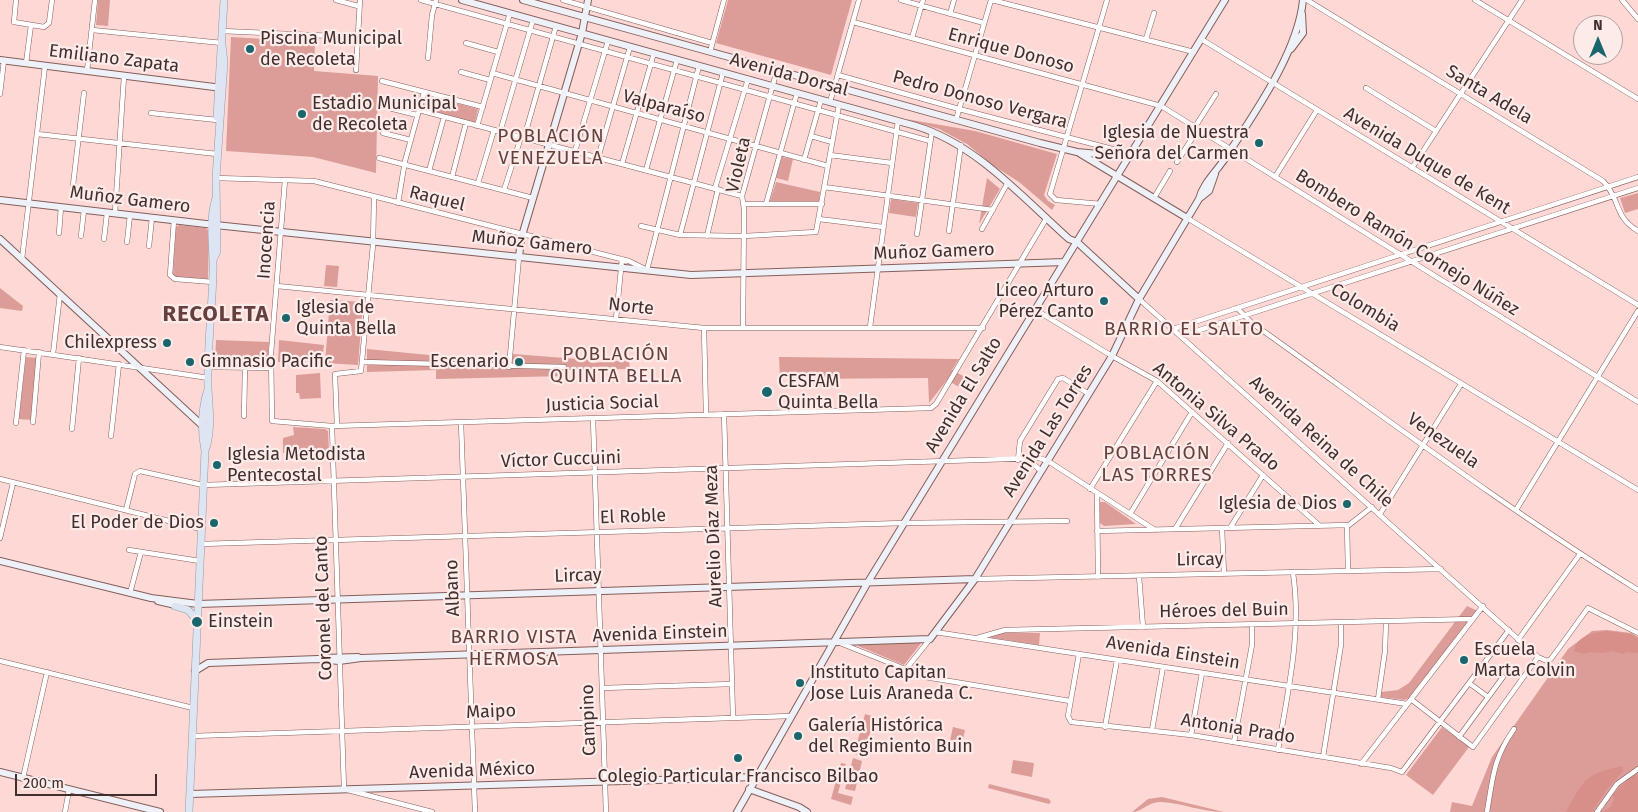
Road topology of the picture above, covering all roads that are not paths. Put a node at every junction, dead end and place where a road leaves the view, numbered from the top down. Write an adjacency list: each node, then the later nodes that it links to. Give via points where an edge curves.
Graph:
1 (16, 0): 39 (street, via 14,22)
2 (52, 0): 39 (street, via 48,25)
3 (95, 0): 42 (street)
4 (336, 0): 24 (street)
5 (360, 0): 27 (street)
6 (421, 0): 25 (street, Avenida Dorsal)
7 (462, 0): 29 (street, Avenida Dorsal)
8 (523, 0): 32 (street, Avenida Dorsal)
9 (563, 0): 26 (street, Avenida Dorsal)
10 (724, 0): 53 (street)
11 (859, 0): 36 (street)
12 (901, 0): 28 (street)
13 (923, 0): 28 (street)
14 (954, 0): 31 (street)
15 (991, 0): 37 (street); 41 (street)
16 (1107, 0): 41 (street)
17 (1225, 0): 49 (street, Avenida El Salto)
18 (1303, 0): 85 (street, Avenida Las Torres, via 1289,52)
19 (1307, 0): 100 (street, Santa Adela)
20 (1475, 0): 34 (street)
21 (1522, 0): 34 (street)
22 (1622, 0): 35 (street)
23 (224, 1): 43 (main road)
24 (352, 2): 27 (street)
25 (435, 2): 38 (street, Avenida Dorsal); 64 (street)
26 (587, 3): 32 (street); 53 (street, Avenida Dorsal)
27 (358, 6): 46 (street)
28 (921, 6): 31 (street); 48 (street)
29 (510, 13): 33 (street, Avenida Dorsal); 38 (street)
30 (1154, 13): 51 (street)
31 (950, 14): 37 (street)
32 (584, 17): 45 (street); 59 (street, Avenida Dorsal)
33 (533, 20): 40 (street, Avenida Dorsal); 44 (street)
34 (1508, 20): 100 (street); 102 (street)
35 (1638, 20)
36 (853, 22): 48 (street, Enrique Donoso); 78 (street)
37 (984, 23): 62 (street)
38 (506, 24): 44 (street, Avenida Dorsal); 58 (street)
39 (31, 26): 67 (street)
40 (556, 26): 45 (street, Avenida Dorsal); 47 (street)
41 (1099, 28): 51 (street); 87 (street)
42 (92, 30): 54 (street); 74 (street)
43 (222, 31): 46 (street); 54 (main road)
44 (530, 31): 47 (street, Avenida Dorsal); 83 (street)
45 (582, 33): 50 (street, Avenida Dorsal); 55 (street)
46 (357, 37): 71 (street)
47 (553, 37): 55 (street, Avenida Dorsal); 88 (street)
48 (912, 38): 62 (street, Enrique Donoso)
49 (1201, 39): 60 (street, Avenida El Salto); 85 (street, Avenida Duque de Kent)
50 (608, 40): 56 (street, Avenida Dorsal); 57 (street)
51 (1146, 40): 60 (street)
52 (466, 43): 58 (street)
53 (712, 43): 59 (street)
54 (222, 44): 91 (main road)
55 (578, 44): 57 (street, Avenida Dorsal); 95 (street)
56 (630, 47): 61 (street, Avenida Dorsal); 63 (street)
57 (604, 51): 63 (street, Avenida Dorsal); 103 (street)
58 (498, 52): 76 (street)
59 (710, 52): 73 (street, Avenida Dorsal)
60 (1194, 52): 108 (street, Avenida El Salto)
61 (654, 53): 66 (street, Avenida Dorsal); 68 (street)
62 (974, 55): 87 (street, Enrique Donoso); 112 (street)
63 (628, 57): 68 (street, Avenida Dorsal); 110 (street)
64 (428, 58)
65 (2, 60): 67 (street, Emiliano Zapata); 97 (street)
66 (677, 60): 70 (street, Avenida Dorsal); 72 (street)
67 (26, 63): 69 (street, Emiliano Zapata)
68 (651, 64): 72 (street, Avenida Dorsal); 117 (street)
69 (45, 66): 74 (street, Emiliano Zapata); 136 (street)
70 (699, 66): 77 (street, Avenida Dorsal); 80 (street)
71 (356, 70)
72 (674, 70): 80 (street, Avenida Dorsal); 121 (street)
73 (777, 70): 89 (street, Violeta); 90 (street, Avenida Dorsal)
74 (87, 71): 79 (street, Emiliano Zapata)
75 (461, 72): 82 (street)
76 (492, 73): 82 (street); 83 (street, Valparaíso)
77 (723, 73): 81 (street, Avenida Dorsal); 86 (street)
78 (838, 75): 90 (street); 112 (street, Pedro Donoso Vergara)
79 (124, 76): 91 (street, Emiliano Zapata); 145 (street)
80 (696, 77): 86 (street, Avenida Dorsal); 126 (street)
81 (748, 79): 89 (street, Avenida Dorsal); 93 (street)
82 (490, 80): 109 (street)
83 (516, 80): 88 (street, Valparaíso); 132 (street)
84 (382, 81): 94 (street)
85 (1271, 82): 114 (street, Avenida Duque de Kent); 151 (street, Avenida Las Torres)
86 (720, 83): 93 (street, Avenida Dorsal); 135 (street)
87 (1082, 84): 108 (street, Enrique Donoso); 140 (street)
88 (539, 86): 95 (street, Valparaíso); 139 (street)
89 (773, 86): 96 (street, Avenida Dorsal); 101 (street, Violeta)
90 (835, 86): 105 (street); 122 (street, Avenida Dorsal)
91 (221, 88): 120 (main road); 128 (main road)
92 (1366, 88): 131 (street)
93 (744, 90): 101 (street, Avenida Dorsal); 141 (street)
94 (424, 92): 109 (street); 116 (street)
95 (564, 93): 103 (street, Valparaíso); 146 (street)
96 (798, 93): 104 (street, Avenida Dorsal); 106 (street)
97 (0, 94)
98 (84, 94): 138 (street)
99 (1216, 94): 127 (street)
100 (1460, 94): 131 (street); 182 (street, Santa Adela)
101 (770, 97): 106 (street, Avenida Dorsal); 147 (street, Violeta)
102 (1638, 99)
103 (590, 100): 110 (street, Valparaíso); 152 (street)
104 (821, 100): 105 (street, Avenida Dorsal); 113 (street)
105 (830, 102): 107 (street, Avenida Dorsal)
106 (794, 104): 113 (street, Avenida Dorsal); 154 (street)
107 (839, 105): 118 (street); 123 (street, Avenida Dorsal)
108 (1161, 106): 127 (street, Bombero Ramón Cornejo Núñez); 157 (street, Avenida El Salto)
109 (483, 107): 125 (street)
110 (613, 107): 117 (street, Valparaíso); 159 (street)
111 (389, 108): 116 (street)
112 (959, 109): 122 (street); 140 (street, Pedro Donoso Vergara)
113 (818, 110): 118 (street, Avenida Dorsal); 137 (street)
114 (1317, 110): 166 (street, Avenida Duque de Kent); 173 (street)
115 (151, 113): 120 (street)
116 (418, 113): 119 (street); 142 (street)
117 (637, 113): 121 (street, Valparaíso); 163 (street)
118 (837, 115): 133 (street, Avenida Dorsal); 144 (street)
119 (444, 117): 124 (street); 168 (street)
120 (217, 120): 128 (main road)
121 (660, 120): 126 (street, Valparaíso); 167 (street)
122 (956, 120): 149 (street, Avenida Dorsal)
123 (898, 121): 130 (street, Avenida Dorsal); 133 (street)
124 (466, 123): 125 (street); 171 (street)
125 (477, 126): 129 (street)
126 (683, 126): 135 (street, Valparaíso); 172 (street)
127 (1196, 128): 151 (street, Bombero Ramón Cornejo Núñez); 161 (street)
128 (219, 129): 155 (main road)
129 (494, 130): 132 (street); 177 (street)
130 (932, 131): 143 (street); 148 (street, Avenida Dorsal)
131 (1436, 131): 166 (street)
132 (500, 132): 139 (street)
133 (896, 132): 143 (street, Avenida Dorsal); 162 (street)
134 (383, 133): 142 (street)
135 (707, 133): 141 (street, Valparaíso); 178 (street)
136 (37, 134): 138 (street); 194 (street)
137 (811, 136): 144 (street); 160 (street)
138 (78, 138): 145 (street); 180 (street)
139 (522, 138): 146 (street); 185 (street)
140 (1067, 138): 149 (street); 150 (street, Pedro Donoso Vergara)
141 (730, 139): 147 (street, Valparaíso); 184 (street)
142 (410, 140): 164 (street)
143 (930, 141): 193 (street)
144 (832, 142): 156 (street)
145 (120, 143): 155 (street); 205 (street)
146 (549, 144): 152 (street); 190 (street)
147 (756, 146): 154 (street, Valparaíso); 187 (street, Violeta)
148 (961, 146): 179 (street, Avenida Dorsal); 199 (street)
149 (1064, 149): 153 (street, Avenida Dorsal); 200 (street, via 1051,197)
150 (1116, 150)
151 (1231, 150): 173 (street, Bombero Ramón Cornejo Núñez); 208 (street, Avenida Las Torres, via 1205,184)
152 (575, 151): 159 (street)
153 (1077, 152): 157 (street, Avenida Dorsal); 170 (street, Colombia)
154 (780, 153): 160 (street, Valparaíso); 197 (street)
155 (218, 154): 175 (main road)
156 (830, 155): 162 (street); 165 (street)
157 (1130, 157): 170 (street, Avenida El Salto)
158 (379, 158): 164 (street)
159 (598, 158): 163 (street)
160 (804, 160): 165 (street, Valparaíso)
161 (1177, 162)
162 (892, 163): 186 (street)
163 (622, 164): 167 (street)
164 (405, 165): 168 (street); 195 (street)
165 (828, 166): 181 (street)
166 (1412, 168): 212 (street, Avenida Duque de Kent)
167 (646, 170): 172 (street)
168 (429, 171): 171 (street)
169 (1170, 171): 191 (street)
170 (1118, 176): 191 (street, Colombia); 200 (street, Avenida El Salto)
171 (452, 177): 177 (street)
172 (671, 177): 178 (street); 218 (street)
173 (1276, 177): 235 (street, Bombero Ramón Cornejo Núñez)
174 (1638, 177): 182 (street)
175 (216, 178): 176 (street, Raquel); 213 (main road)
176 (285, 180): 189 (street, Raquel, via 314,182); 221 (street, Inocencia)
177 (478, 183): 185 (street)
178 (694, 183): 184 (street); 225 (street)
179 (1007, 184): 203 (street); 210 (street, Avenida Dorsal)
180 (73, 185)
181 (824, 186): 186 (street); 198 (street)
182 (1608, 187): 188 (street, Santa Adela); 212 (street)
183 (1638, 188): 188 (street)
184 (717, 189): 187 (street); 227 (street)
185 (504, 190): 190 (street)
186 (888, 195): 193 (street); 215 (street)
187 (742, 196): 196 (street, Violeta)
188 (1613, 196): 217 (street); 220 (street, Santa Adela, via 1623,221)
189 (374, 197): 195 (street, Raquel); 232 (street)
190 (533, 198): 223 (street)
191 (1154, 198): 208 (street, Colombia)
192 (0, 200): 194 (street, Muñoz Gamero)
193 (922, 200): 199 (street); 224 (street)
194 (28, 203): 201 (street, Muñoz Gamero); 237 (street)
195 (398, 203): 223 (street, Raquel)
196 (744, 204): 197 (street); 228 (street, Violeta)
197 (766, 204): 198 (street)
198 (822, 204): 209 (street)
199 (953, 204): 203 (street); 219 (street)
200 (1101, 204): 233 (street, Avenida El Salto)
201 (61, 207): 202 (street, Muñoz Gamero); 222 (street)
202 (84, 210): 204 (street, Muñoz Gamero); 226 (street)
203 (992, 210): 216 (street)
204 (107, 212): 205 (street, Muñoz Gamero); 230 (street)
205 (115, 214): 206 (street, Muñoz Gamero)
206 (130, 215): 207 (street, Muñoz Gamero); 231 (street)
207 (152, 218): 211 (street, Muñoz Gamero); 234 (street)
208 (1187, 218): 248 (street, Colombia); 252 (street, Avenida Las Torres)
209 (819, 219): 215 (street); 228 (street, via 816,232)
210 (1046, 219): 233 (street, Avenida Dorsal); 241 (street)
211 (174, 220): 213 (street, Muñoz Gamero); 246 (street, via 170,275 175,279)
212 (1501, 222): 217 (street, Avenida Duque de Kent); 235 (street)
213 (215, 225): 221 (street, Muñoz Gamero); 246 (main road, via 217,251 213,260)
214 (642, 226): 218 (street)
215 (883, 228): 244 (street)
216 (982, 228)
217 (1512, 228): 239 (street); 253 (street, Avenida Duque de Kent)
218 (656, 229): 225 (street); 243 (street)
219 (950, 231)
220 (1638, 231)
221 (281, 232): 232 (street, Muñoz Gamero); 247 (street, Inocencia)
222 (59, 234)
223 (523, 234): 236 (street); 238 (street, Raquel)
224 (917, 234)
225 (680, 235): 227 (street)
226 (82, 236)
227 (707, 236): 228 (street)
228 (744, 236): 245 (street, Violeta)
229 (0, 238): 237 (street)
230 (104, 239)
231 (128, 242)
232 (373, 242): 236 (street, Muñoz Gamero); 251 (street)
233 (1077, 242): 240 (street, Avenida El Salto); 252 (street, Avenida Reina de Chile)
234 (149, 246)
235 (1400, 255): 239 (street, Bombero Ramón Cornejo Núñez); 248 (street)
236 (519, 257): 242 (street, Muñoz Gamero); 255 (street)
237 (22, 259): 249 (street)
238 (622, 260): 242 (street); 243 (street, Raquel)
239 (1411, 261): 250 (street); 280 (street, Bombero Ramón Cornejo Núñez)
240 (1064, 262): 241 (street, Muñoz Gamero); 256 (street, Avenida El Salto)
241 (1021, 264): 244 (street, Muñoz Gamero); 263 (street)
242 (621, 268): 243 (street, Muñoz Gamero); 259 (street)
243 (647, 270): 245 (street, Muñoz Gamero, via 699,276)
244 (878, 270): 245 (street, Muñoz Gamero); 261 (street)
245 (744, 274): 260 (street, Violeta)
246 (213, 282): 274 (main road)
247 (277, 286): 251 (street, Norte); 278 (street, Inocencia)
248 (1301, 287): 250 (street, Colombia); 254 (street)
249 (60, 294): 269 (street); 275 (street)
250 (1312, 294): 258 (street); 283 (street, Colombia)
251 (368, 295): 255 (street, Norte); 272 (street)
252 (1139, 299): 264 (street, Avenida Reina de Chile); 270 (street, Avenida Las Torres)
253 (1638, 305)
254 (1237, 308): 258 (street, Venezuela); 264 (street)
255 (514, 309): 259 (street, Norte); 279 (street)
256 (1034, 309): 270 (street, Antonia Silva Prado); 308 (street, Avenida El Salto)
257 (1638, 311): 280 (street)
258 (1244, 316): 265 (street); 303 (street, Venezuela)
259 (616, 319): 262 (street, Norte)
260 (744, 327): 261 (street, Norte); 262 (street, Norte)
261 (870, 327): 263 (street, Norte)
262 (704, 328): 288 (street)
263 (983, 328): 289 (street, Justicia Social, via 933,407)
264 (1173, 329): 265 (street, Avenida Reina de Chile)
265 (1181, 336): 321 (street, Avenida Reina de Chile)
266 (0, 347): 267 (street)
267 (24, 350): 268 (street); 295 (street)
268 (40, 352): 269 (street); 292 (street)
269 (53, 354): 271 (street)
270 (1112, 356): 282 (street, Antonia Silva Prado); 285 (street, Avenida Las Torres)
271 (79, 358): 273 (street); 298 (street)
272 (362, 362): 279 (street); 297 (street, Coronel del Canto, via 361,371 335,374)
273 (119, 364): 275 (street); 300 (street)
274 (209, 366): 277 (street); 281 (main road)
275 (137, 367): 281 (street); 296 (street)
276 (564, 367): 279 (street)
277 (245, 368): 278 (street); 290 (street)
278 (272, 368): 293 (street, Inocencia)
279 (509, 368)
280 (1598, 377): 286 (street, Bombero Ramón Cornejo Núñez); 301 (street)
281 (209, 378): 284 (main road)
282 (1157, 381): 287 (street, Antonia Silva Prado); 318 (street)
283 (1461, 384): 301 (street, Colombia); 303 (street)
284 (208, 389): 296 (main road); 299 (main road)
285 (1089, 394): 305 (street, via 1063,378 1058,379 1020,441); 307 (street, Avenida Las Torres)
286 (1638, 402)
287 (1192, 412): 302 (street, Antonia Silva Prado); 324 (street)
288 (706, 414): 289 (street, Justicia Social); 291 (street, Justicia Social)
289 (724, 414): 309 (street, Aurelio Díaz Meza)
290 (244, 416)
291 (593, 418): 294 (street, Justicia Social); 311 (street, Campino)
292 (33, 422)
293 (272, 422): 297 (street, Justicia Social)
294 (461, 422): 297 (street, Justicia Social); 313 (street, Albano)
295 (16, 423)
296 (203, 426): 299 (street); 304 (main road)
297 (334, 426): 315 (street, Coronel del Canto)
298 (72, 429)
299 (209, 432): 304 (main road)
300 (111, 436)
301 (1558, 442): 319 (street, Colombia); 323 (street)
302 (1228, 443): 312 (street, Antonia Silva Prado); 335 (street)
303 (1424, 444): 323 (street, Venezuela); 325 (street)
304 (205, 451): 317 (main road)
305 (1018, 460): 306 (street, Víctor Cuccuini); 308 (street, Víctor Cuccuini)
306 (1027, 460): 307 (street, Víctor Cuccuini, via 1039,458); 310 (street)
307 (1048, 461): 310 (street, Avenida Las Torres); 318 (street)
308 (940, 463): 309 (street, Víctor Cuccuini); 328 (street, Avenida El Salto)
309 (725, 469): 311 (street, Víctor Cuccuini); 332 (street, Aurelio Díaz Meza)
310 (1041, 471): 327 (street, Avenida Las Torres)
311 (594, 473): 313 (street, Víctor Cuccuini); 338 (street, Campino)
312 (1263, 475): 329 (street, Antonia Silva Prado); 334 (street)
313 (463, 477): 315 (street, Víctor Cuccuini); 339 (street, Albano)
314 (0, 479): 316 (street)
315 (333, 481): 317 (street, Víctor Cuccuini); 341 (street, Coronel del Canto)
316 (14, 483): 322 (street); 340 (street)
317 (203, 485): 322 (street, Víctor Cuccuini, via 138,471); 331 (main road)
318 (1090, 489): 320 (street)
319 (1638, 490)
320 (1097, 493): 324 (street); 337 (street)
321 (1372, 507): 325 (street, Avenida Reina de Chile); 330 (street)
322 (126, 510): 331 (street)
323 (1516, 510): 345 (street, Venezuela)
324 (1130, 514): 336 (street)
325 (1380, 514): 348 (street, Avenida Reina de Chile)
326 (1067, 521): 327 (street, El Roble)
327 (1010, 522): 328 (street, El Roble); 354 (street, Avenida Las Torres)
328 (904, 523): 332 (street, El Roble); 356 (street, Avenida El Salto)
329 (1320, 526): 330 (street); 334 (street)
330 (1347, 526): 349 (street)
331 (201, 528): 342 (main road)
332 (727, 528): 338 (street, El Roble); 357 (street, Aurelio Díaz Meza)
333 (1222, 528): 334 (street); 335 (street); 351 (street)
334 (1230, 528)
335 (1175, 529): 336 (street)
336 (1155, 530): 337 (street)
337 (1097, 531): 353 (street)
338 (596, 532): 339 (street, El Roble); 358 (street, Campino)
339 (465, 536): 341 (street, El Roble); 362 (street, Albano)
340 (0, 538)
341 (336, 540): 342 (street, El Roble); 364 (street, Coronel del Canto)
342 (200, 544): 347 (main road)
343 (129, 550): 344 (street)
344 (141, 552): 347 (street); 361 (street)
345 (1580, 554): 360 (street, Venezuela); 380 (street)
346 (0, 561): 361 (street)
347 (200, 561): 365 (main road)
348 (1441, 569): 349 (street, Lircay); 367 (street, Avenida Reina de Chile)
349 (1348, 571): 350 (street, Lircay)
350 (1293, 573): 351 (street, Lircay); 372 (street)
351 (1224, 574): 352 (street, Lircay)
352 (1139, 576): 353 (street, Lircay); 374 (street)
353 (1098, 577): 354 (street, Lircay)
354 (975, 579): 355 (street, Lircay); 359 (street, Avenida Las Torres)
355 (959, 580): 356 (street, Lircay); 359 (street)
356 (868, 582): 357 (street, Lircay); 381 (street, Avenida El Salto)
357 (729, 586): 358 (street, Lircay); 382 (street, Aurelio Díaz Meza)
358 (598, 590): 362 (street, Lircay); 383 (street, Campino)
359 (967, 590): 376 (street, Avenida Las Torres)
360 (1638, 590)
361 (130, 593): 363 (street)
362 (467, 595): 364 (street, Lircay); 385 (street, Albano)
363 (151, 598): 365 (street); 366 (street)
364 (337, 598): 365 (street, Lircay); 388 (street, Coronel del Canto)
365 (198, 604): 366 (street); 369 (main road)
366 (175, 606): 369 (main road, via 188,610)
367 (1483, 606): 368 (street); 375 (street, Avenida Reina de Chile)
368 (1473, 619): 370 (street, Héroes del Buin); 407 (street)
369 (197, 620): 386 (main road)
370 (1386, 621): 371 (street, Héroes del Buin); 405 (street, via 1386,651)
371 (1341, 622): 372 (street, Héroes del Buin); 403 (street, via 1341,645)
372 (1297, 623): 373 (street, Héroes del Buin); 401 (street)
373 (1252, 624): 374 (street, Héroes del Buin); 398 (street, via 1252,645)
374 (1143, 626): 378 (street, Héroes del Buin, via 1005,630)
375 (1509, 630): 380 (street, Avenida Reina de Chile); 399 (street)
376 (935, 632): 378 (street, Avenida Einstein); 379 (street, Avenida Las Torres)
377 (1638, 633): 387 (street, Avenida Reina de Chile, via 1588,608 1547,661)
378 (977, 638): 384 (street, Avenida Einstein)
379 (930, 639): 381 (street, Avenida Einstein); 393 (street, Avenida Las Torres)
380 (1518, 640): 387 (street, Avenida Reina de Chile)
381 (836, 643): 382 (street, Avenida Einstein); 393 (street); 409 (street, Avenida El Salto)
382 (731, 646): 383 (street, Avenida Einstein); 400 (street, Aurelio Díaz Meza)
383 (600, 651): 385 (street, Avenida Einstein); 402 (street, Campino)
384 (1078, 654): 389 (street, Avenida Einstein); 406 (street)
385 (469, 655): 388 (street, Avenida Einstein); 413 (street, Albano)
386 (196, 656): 391 (street); 394 (main road)
387 (1538, 657): 420 (street, via 1473,747)
388 (339, 658): 391 (street, Avenida Einstein); 417 (street, Coronel del Canto)
389 (1117, 660): 392 (street, Avenida Einstein); 414 (street)
390 (0, 661): 395 (street)
391 (208, 663): 394 (street, Avenida Einstein)
392 (1162, 667): 396 (street, Avenida Einstein); 416 (street)
393 (906, 669): 406 (street, via 925,678)
394 (195, 671): 408 (main road)
395 (47, 672): 408 (street); 428 (street)
396 (1202, 673): 398 (street, Avenida Einstein); 419 (street)
397 (1503, 677): 404 (street)
398 (1245, 679): 401 (street, Avenida Einstein); 421 (street)
399 (1469, 683): 404 (street); 412 (street)
400 (732, 684): 402 (street); 410 (street, Aurelio Díaz Meza)
401 (1289, 686): 403 (street, Avenida Einstein); 422 (street)
402 (602, 688): 411 (street, Campino)
403 (1332, 692): 405 (street, Avenida Einstein); 423 (street)
404 (1488, 697): 420 (street)
405 (1378, 699): 407 (street, Avenida Einstein)
406 (1070, 701): 414 (street, Antonia Prado, via 1068,720)
407 (1410, 702): 412 (street); 424 (street)
408 (193, 708): 418 (main road)
409 (791, 716): 410 (street, Maipo); 427 (street, Avenida El Salto)
410 (733, 718): 411 (street, Maipo)
411 (603, 722): 413 (street, Maipo); 429 (street, Campino)
412 (1440, 722): 420 (street); 424 (street, Antonia Prado, via 1402,772)
413 (472, 727): 417 (street, Maipo); 430 (street, Albano)
414 (1104, 727): 416 (street, Antonia Prado)
415 (1514, 729): 443 (street, via 1498,754)
416 (1152, 730): 419 (street, Antonia Prado)
417 (342, 731): 418 (street, Maipo); 431 (street, Coronel del Canto)
418 (192, 736): 434 (main road)
419 (1191, 736): 421 (street, Antonia Prado)
420 (1459, 737)
421 (1234, 742): 422 (street, Antonia Prado)
422 (1278, 750): 423 (street, Antonia Prado)
423 (1323, 757): 424 (street, Antonia Prado)
424 (1361, 764)
425 (1638, 769): 444 (street, via 1617,784)
426 (0, 772): 428 (street)
427 (756, 777): 429 (street, Avenida México); 432 (street, Avenida El Salto)
428 (23, 778): 433 (street)
429 (605, 782): 430 (street, Avenida México); 440 (street, Campino)
430 (474, 786): 431 (street, Avenida México); 439 (street, Albano)
431 (344, 789): 434 (street, Avenida México); 438 (street)
432 (749, 789): 441 (street, Avenida El Salto); 442 (street, via 799,806)
433 (69, 790): 435 (street); 436 (street)
434 (190, 794): 437 (main road)
435 (65, 812)
436 (160, 812)
437 (189, 812)
438 (432, 812)
439 (475, 812)
440 (606, 812)
441 (737, 812)
442 (807, 812)
443 (1487, 812)
444 (1597, 812)

